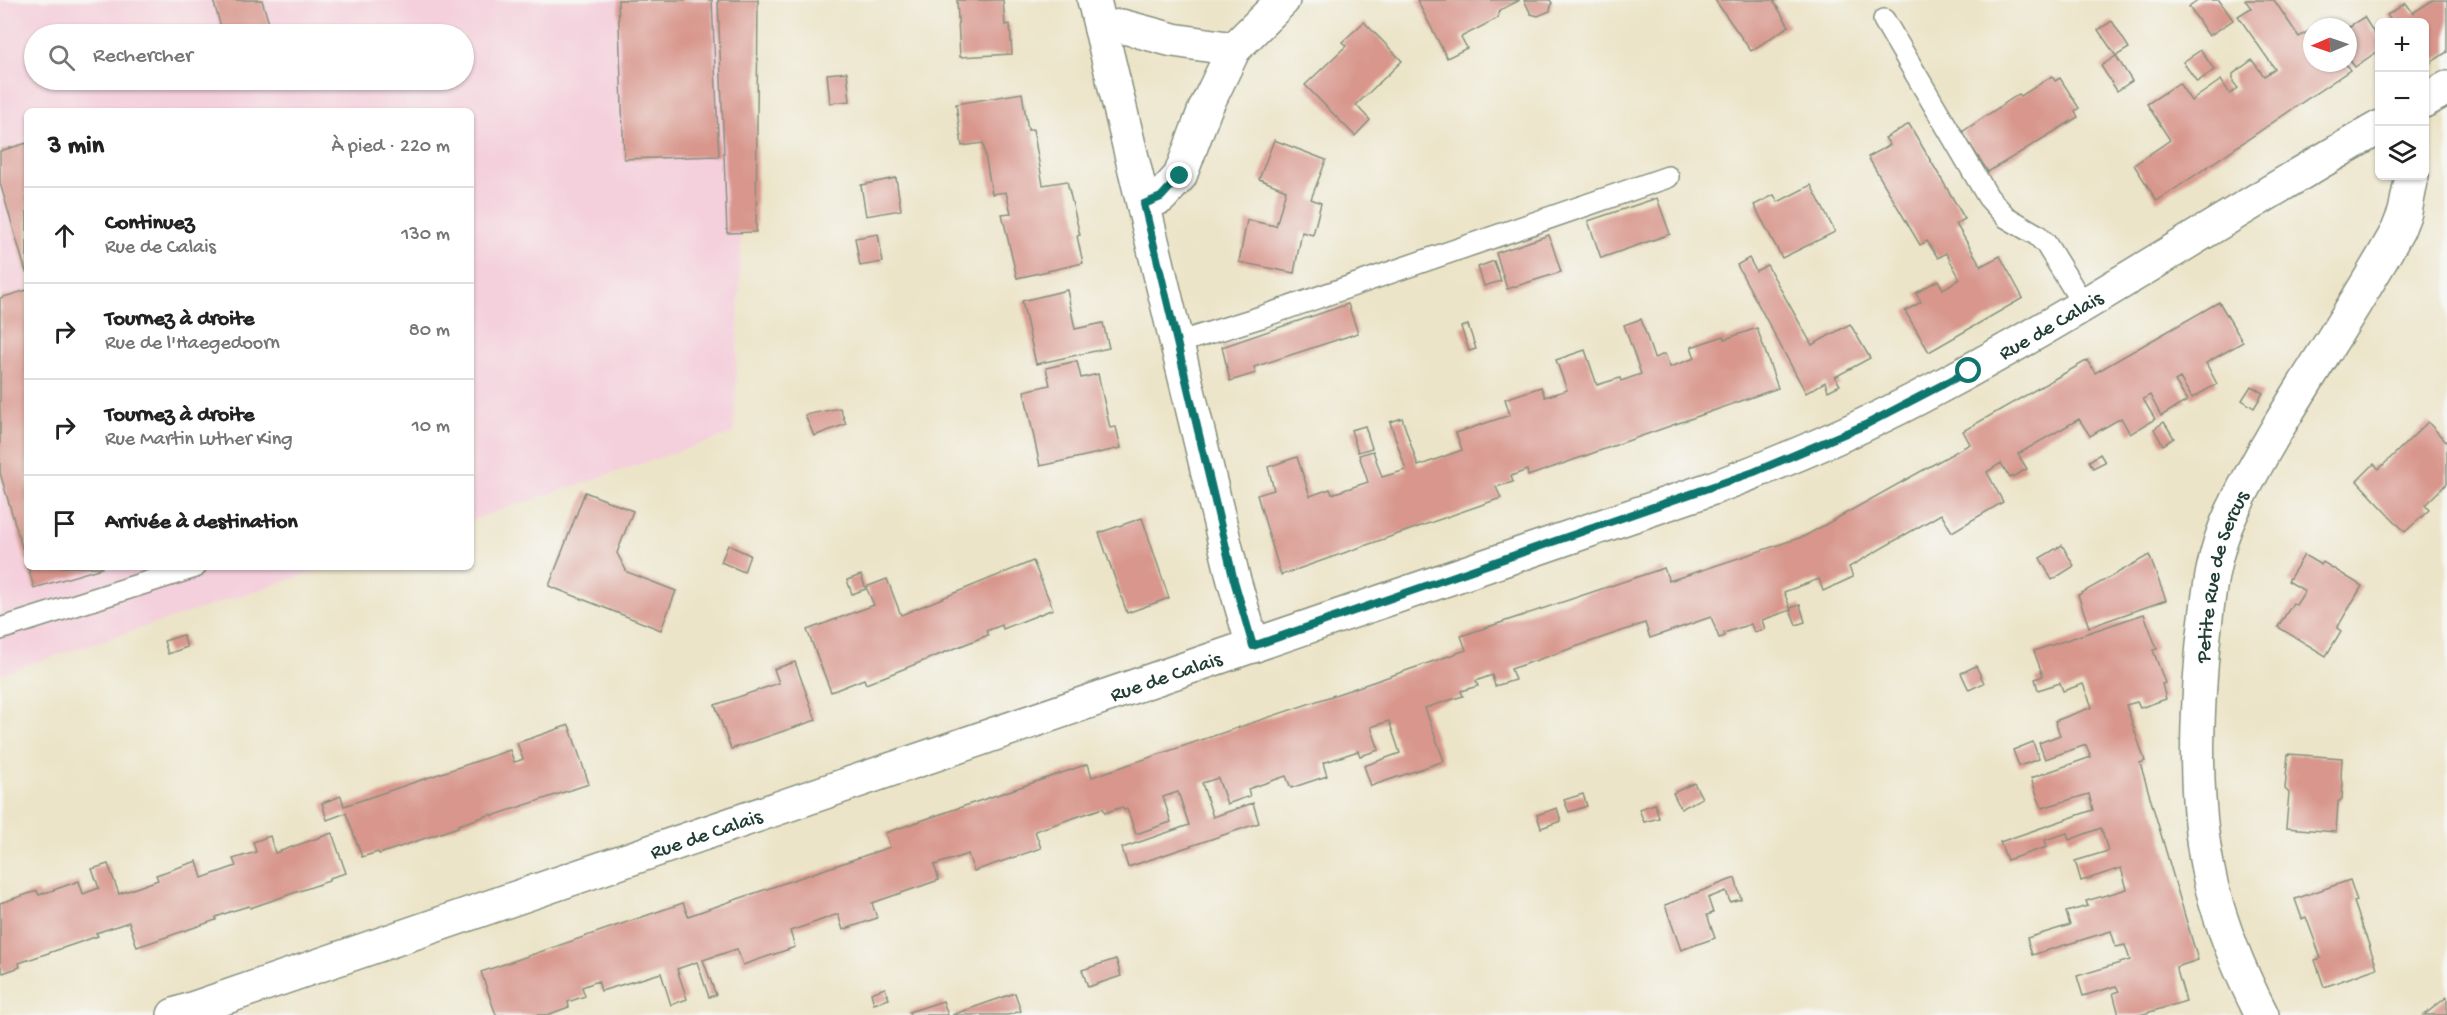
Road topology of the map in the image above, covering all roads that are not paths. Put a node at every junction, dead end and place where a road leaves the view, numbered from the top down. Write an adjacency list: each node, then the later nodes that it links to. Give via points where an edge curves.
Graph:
1 (1283, 0): 4 (street)
2 (1097, 15): 4 (street, via 1173,40); 10 (street)
3 (1884, 20): 11 (lane, via 1988,196 2006,217 2037,235 2055,254)
4 (1234, 49): 10 (street, via 1205,109 1180,176 1161,197)
5 (2447, 88): 6 (street)
6 (2429, 98)
7 (2375, 129): 11 (street, Rue de Calais)
8 (1668, 177): 12 (lane)
9 (2411, 180): 17 (street, Petite Rue de Sercus, via 2398,230 2232,512 2210,588 2199,702 2198,776 2204,848 2220,915)
10 (1144, 204): 12 (street)
11 (2083, 304): 15 (street, Rue de Calais, via 1935,390 1793,457)
12 (1177, 343): 15 (street, via 1234,585)
13 (186, 570): 14 (lane)
14 (0, 629)
15 (1253, 646): 16 (street, Rue de Calais)
16 (174, 1015)
17 (2262, 1015)

